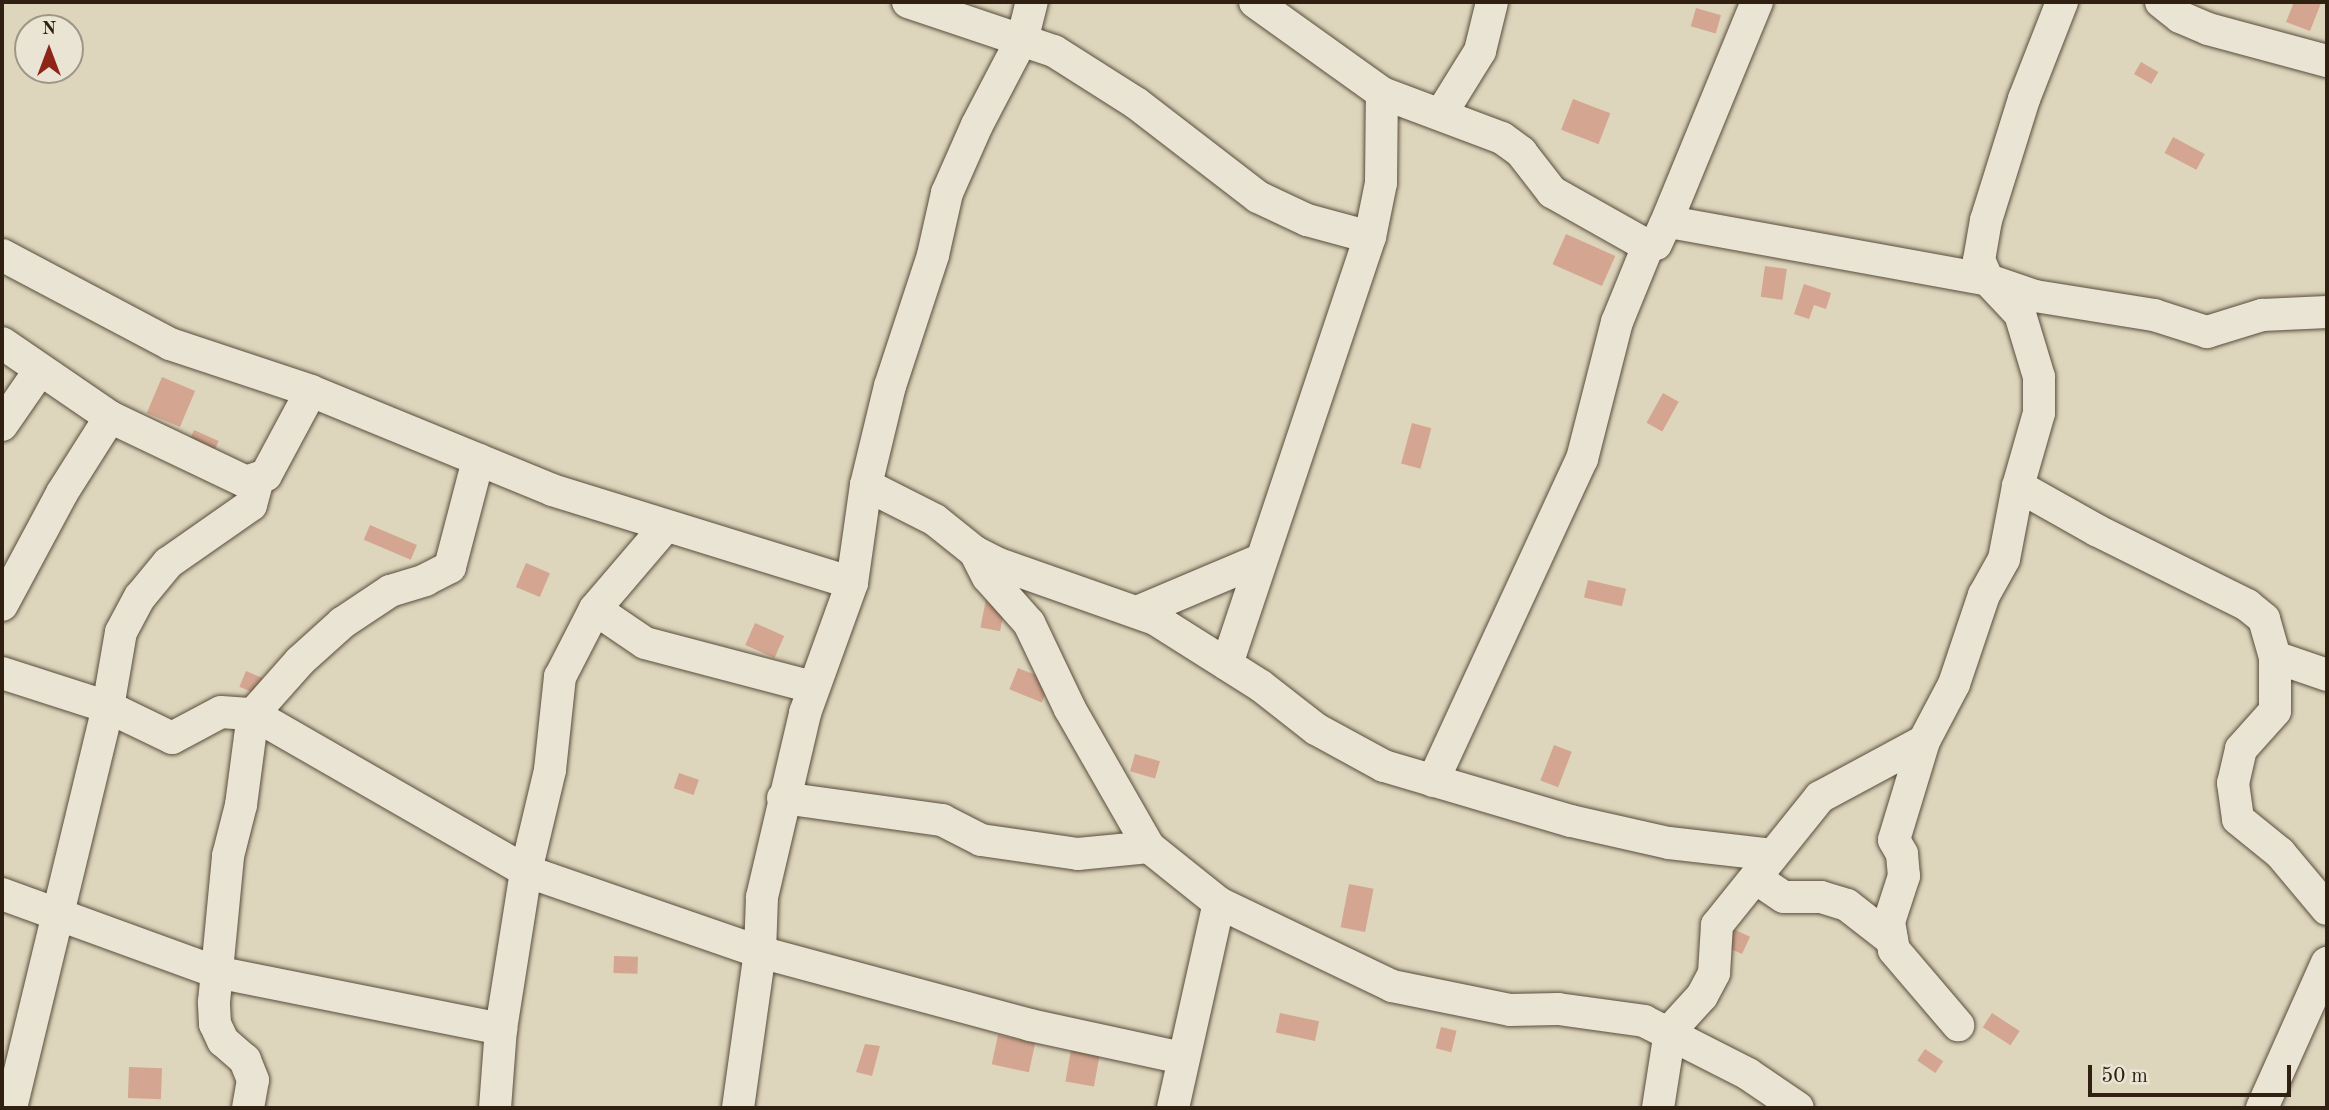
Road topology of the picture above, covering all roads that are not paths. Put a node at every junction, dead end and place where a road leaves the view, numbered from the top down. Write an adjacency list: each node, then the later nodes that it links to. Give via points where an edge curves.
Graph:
1 (908, 2): 8 (street)
2 (1032, 2): 8 (street)
3 (1255, 2): 10 (street)
4 (1492, 2): 11 (street, via 1479,51)
5 (1757, 2): 12 (street)
6 (2062, 2): 15 (street, via 2024,99 1986,220 1979,260)
7 (2161, 2): 9 (street, via 2180,17 2208,29)
8 (1023, 37): 13 (street, via 1086,69 1136,103 1258,197 1307,220); 24 (street, via 976,125 947,193)
9 (2327, 61)
10 (1382, 93): 11 (street); 13 (street, via 1381,183)
11 (1441, 114): 12 (street, via 1502,138 1521,152 1552,192)
12 (1656, 235): 15 (street); 41 (street, via 1617,322 1582,459)
13 (1370, 237): 28 (street, via 1324,366 1301,452)
14 (2, 255): 19 (street, via 170,344)
15 (1988, 280): 16 (street, via 2035,296 2154,315 2207,332 2262,315); 25 (street, via 2020,314 2039,377 2039,413)
16 (2327, 312)
17 (2, 343): 18 (street)
18 (40, 370): 20 (street); 21 (street)
19 (311, 391): 22 (street); 23 (street, via 266,475)
20 (110, 417): 23 (street, via 246,482); 30 (street, via 62,493)
21 (2, 425)
22 (478, 460): 26 (street, via 552,490); 39 (street, via 450,566 390,591 342,623)
23 (257, 482): 38 (street, via 251,505 168,563 140,597 121,632)
24 (866, 485): 27 (street, via 936,520); 29 (street)
25 (2018, 485): 33 (street, via 2037,499 2247,605 2264,619); 40 (street, via 2004,559 1984,595 1954,684)
26 (666, 526): 29 (street); 31 (street)
27 (975, 552): 32 (street, via 1039,580); 43 (street, via 988,577 1029,623 1070,709)
28 (1258, 561): 32 (street); 34 (street)
29 (852, 583): 37 (street)
30 (2, 605)
31 (595, 609): 37 (street, via 645,643); 45 (street, via 559,677 550,770)
32 (1137, 612): 34 (street)
33 (2276, 657): 36 (street); 48 (street, via 2276,711 2241,749 2233,783 2238,819 2280,853)
34 (1227, 664): 41 (street, via 1316,729 1384,766)
35 (2, 673): 38 (street)
36 (2327, 675)
37 (813, 687): 42 (street)
38 (108, 707): 39 (street, via 172,738 221,712); 49 (street)
39 (253, 714): 45 (street); 53 (street, via 242,805 228,856)
40 (1924, 741): 44 (street, via 1820,797); 50 (street, via 1894,840 1902,854 1904,876 1889,922)
41 (1433, 781): 44 (street)
42 (783, 798): 43 (street, via 942,820 981,840 1078,853); 51 (street, via 762,897)
43 (1149, 847): 47 (street)
44 (1765, 867): 50 (street, via 1784,897 1821,897 1847,905); 56 (street, via 1717,925 1714,973 1702,996)
45 (526, 871): 51 (street); 55 (street)
46 (2, 894): 49 (street)
47 (1219, 903): 56 (street, via 1392,986 1510,1010 1558,1009 1644,1021); 57 (street)
48 (2327, 909)
49 (59, 913): 53 (street); 58 (street)
50 (1892, 940): 54 (street, via 1903,963)
51 (760, 951): 57 (street, via 1030,1026); 61 (street)
52 (2327, 963): 65 (street)
53 (216, 972): 55 (street); 59 (street, via 215,1024 223,1041 245,1060 253,1080)
54 (1958, 1024)
55 (501, 1029): 60 (street)
56 (1670, 1031): 63 (street); 64 (street, via 1784,1095)
57 (1183, 1058): 62 (street)
58 (11, 1108)
59 (248, 1108)
60 (495, 1108)
61 (738, 1108)
62 (1173, 1108)
63 (1658, 1108)
64 (1798, 1108)
65 (2262, 1108)

